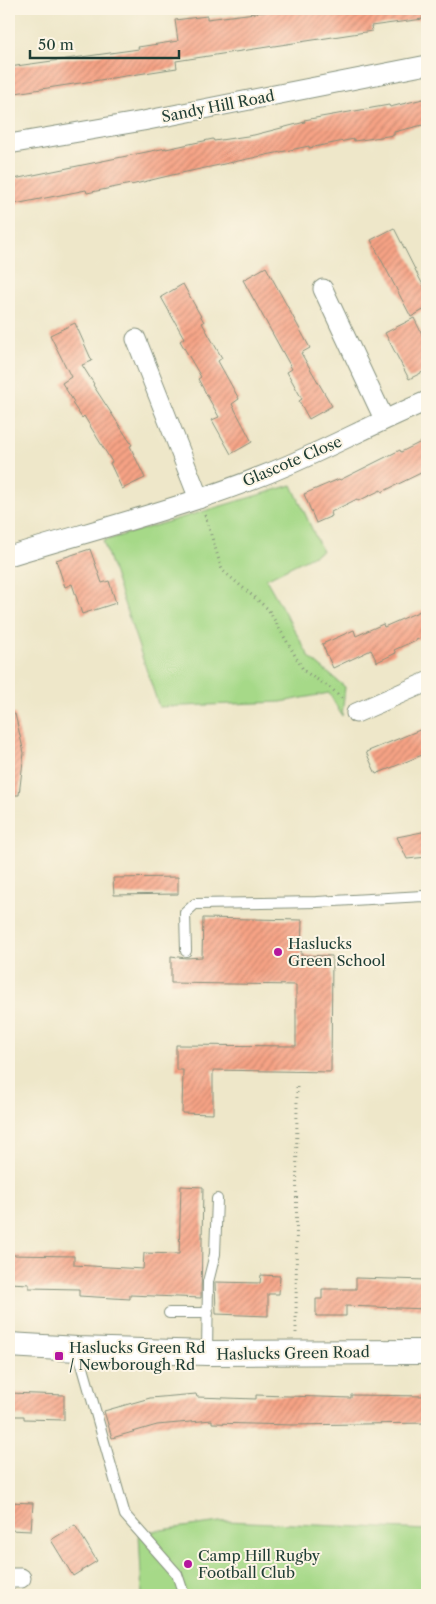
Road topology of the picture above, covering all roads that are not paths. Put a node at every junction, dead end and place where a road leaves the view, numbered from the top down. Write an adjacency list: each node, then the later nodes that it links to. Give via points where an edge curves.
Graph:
1 (427, 65): 2 (street, Sandy Hill Road)
2 (9, 144)
3 (323, 290): 6 (street)
4 (136, 339): 7 (street)
5 (427, 401): 6 (street, Glascote Close)
6 (384, 420): 7 (street, Glascote Close, via 293,463)
7 (199, 499): 8 (street, Glascote Close)
8 (9, 556)
9 (427, 682): 10 (street)
10 (356, 713)
11 (427, 898): 12 (lane, via 195,904 185,913)
12 (186, 950)
13 (217, 1198): 15 (lane)
14 (169, 1313): 15 (lane)
15 (208, 1314): 19 (lane)
16 (9, 1345): 17 (street, Haslucks Green Road)
17 (78, 1349): 19 (street, Haslucks Green Road); 20 (lane, via 126,1516 177,1574)
18 (427, 1352): 19 (street, Haslucks Green Road)
19 (207, 1353)
20 (184, 1595)

